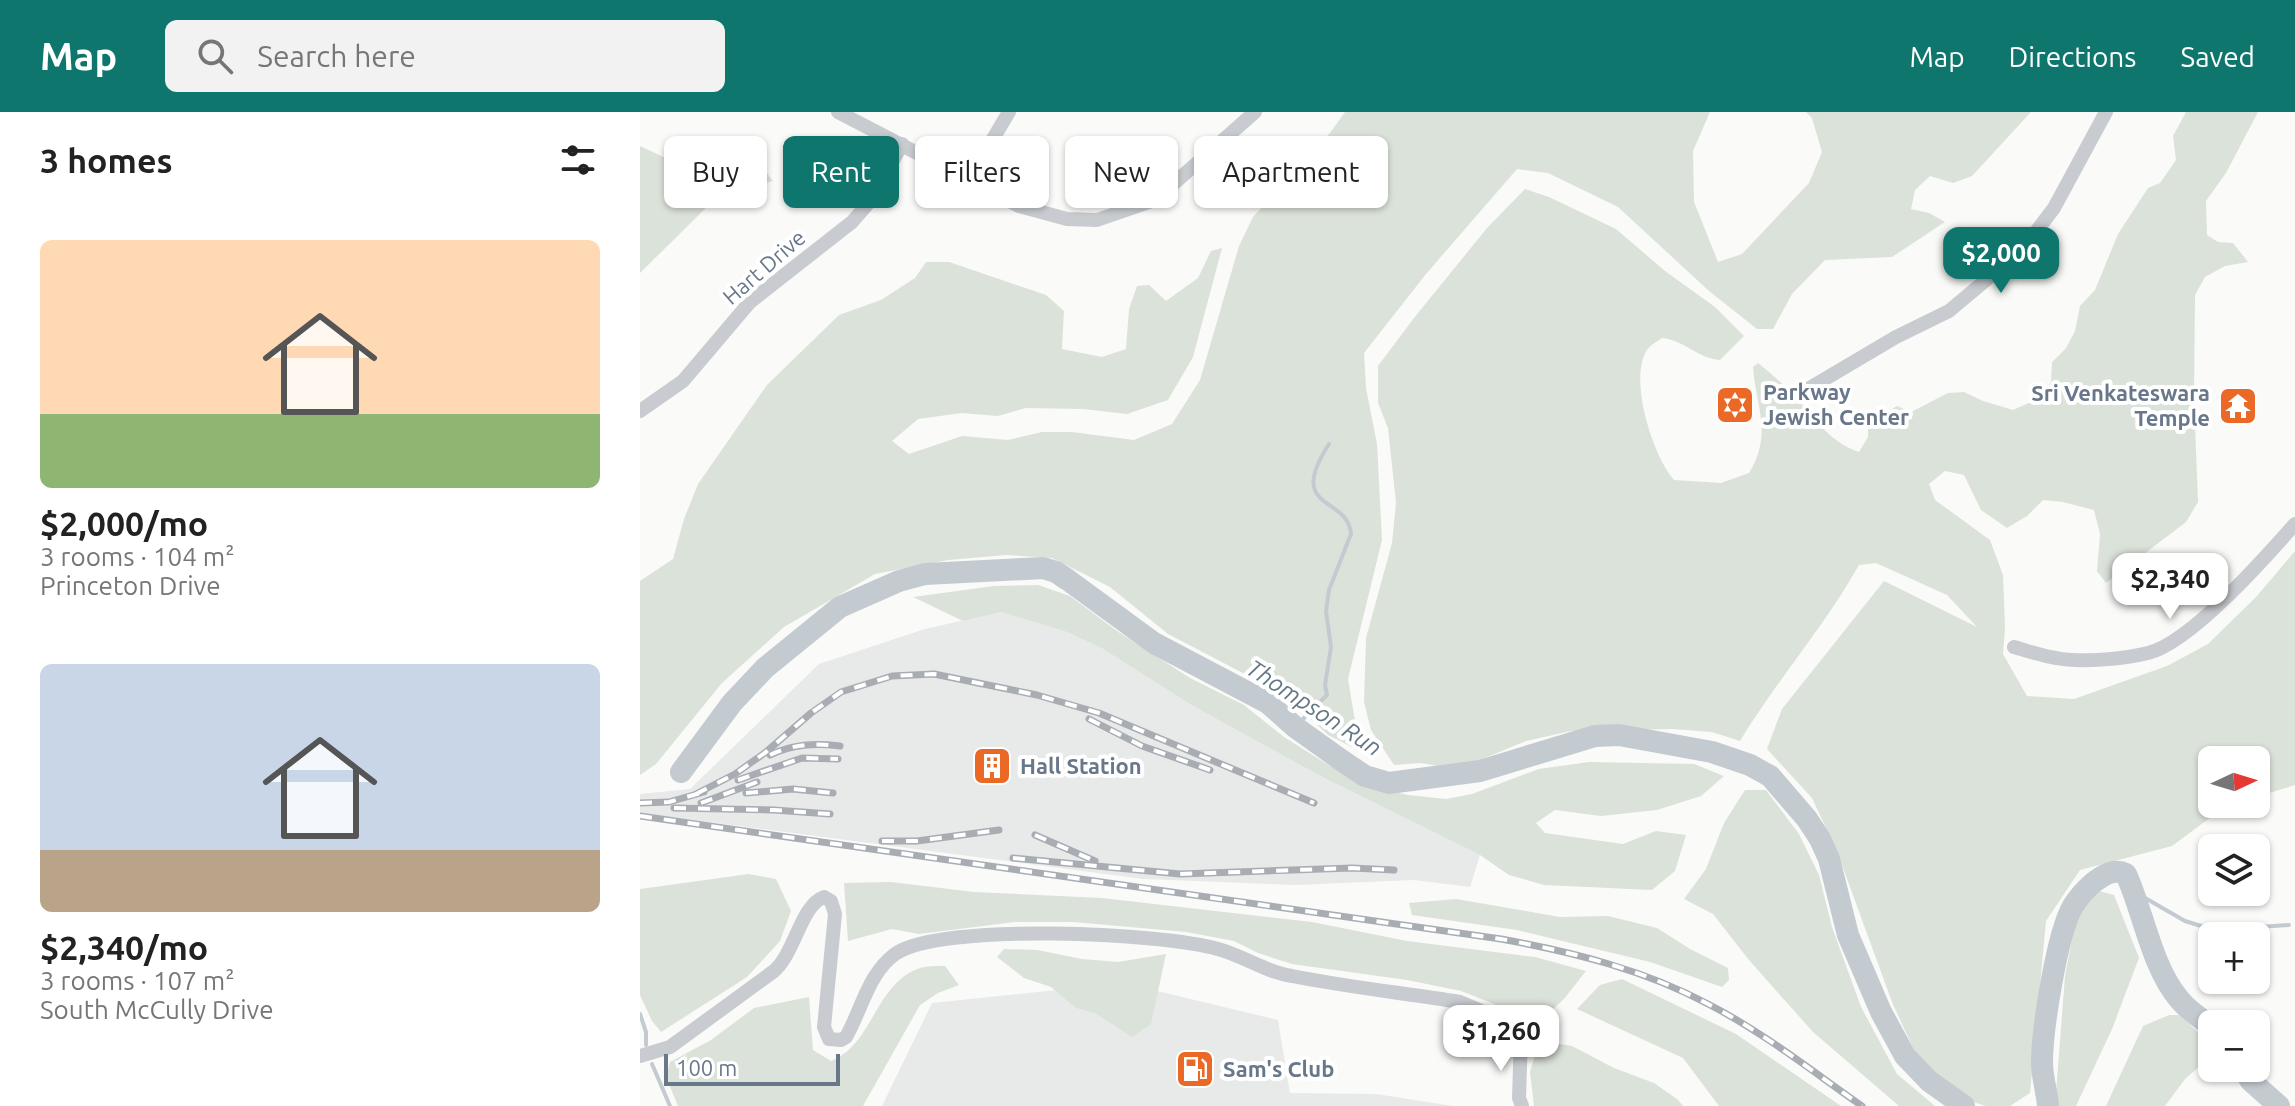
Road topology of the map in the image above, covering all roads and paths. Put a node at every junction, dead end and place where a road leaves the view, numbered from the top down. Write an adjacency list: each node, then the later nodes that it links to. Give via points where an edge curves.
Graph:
1 (838, 112): 6 (street)
2 (1009, 112): 5 (street)
3 (1255, 112): 8 (street, via 1155,200 1097,220 1067,219)
4 (2106, 112): 9 (street, via 2054,208 2023,249 1949,311)
5 (995, 136)
6 (902, 144): 7 (street); 10 (street, Hart Drive, via 873,198 852,222 750,302 683,381)
7 (915, 151)
8 (1026, 208)
9 (1808, 389)
10 (640, 411)
11 (2295, 524): 12 (street, via 2255,569 2175,641 2149,653 2059,659)
12 (2014, 647)
13 (640, 1056): 14 (street, via 670,1047 774,971 788,956 810,908 824,897 835,914 824,1027 835,1041 846,1037 878,971 906,948 1019,934 1147,937 1218,949 1279,974 1460,1002 1500,1019 1521,1035)
14 (1522, 1106)

